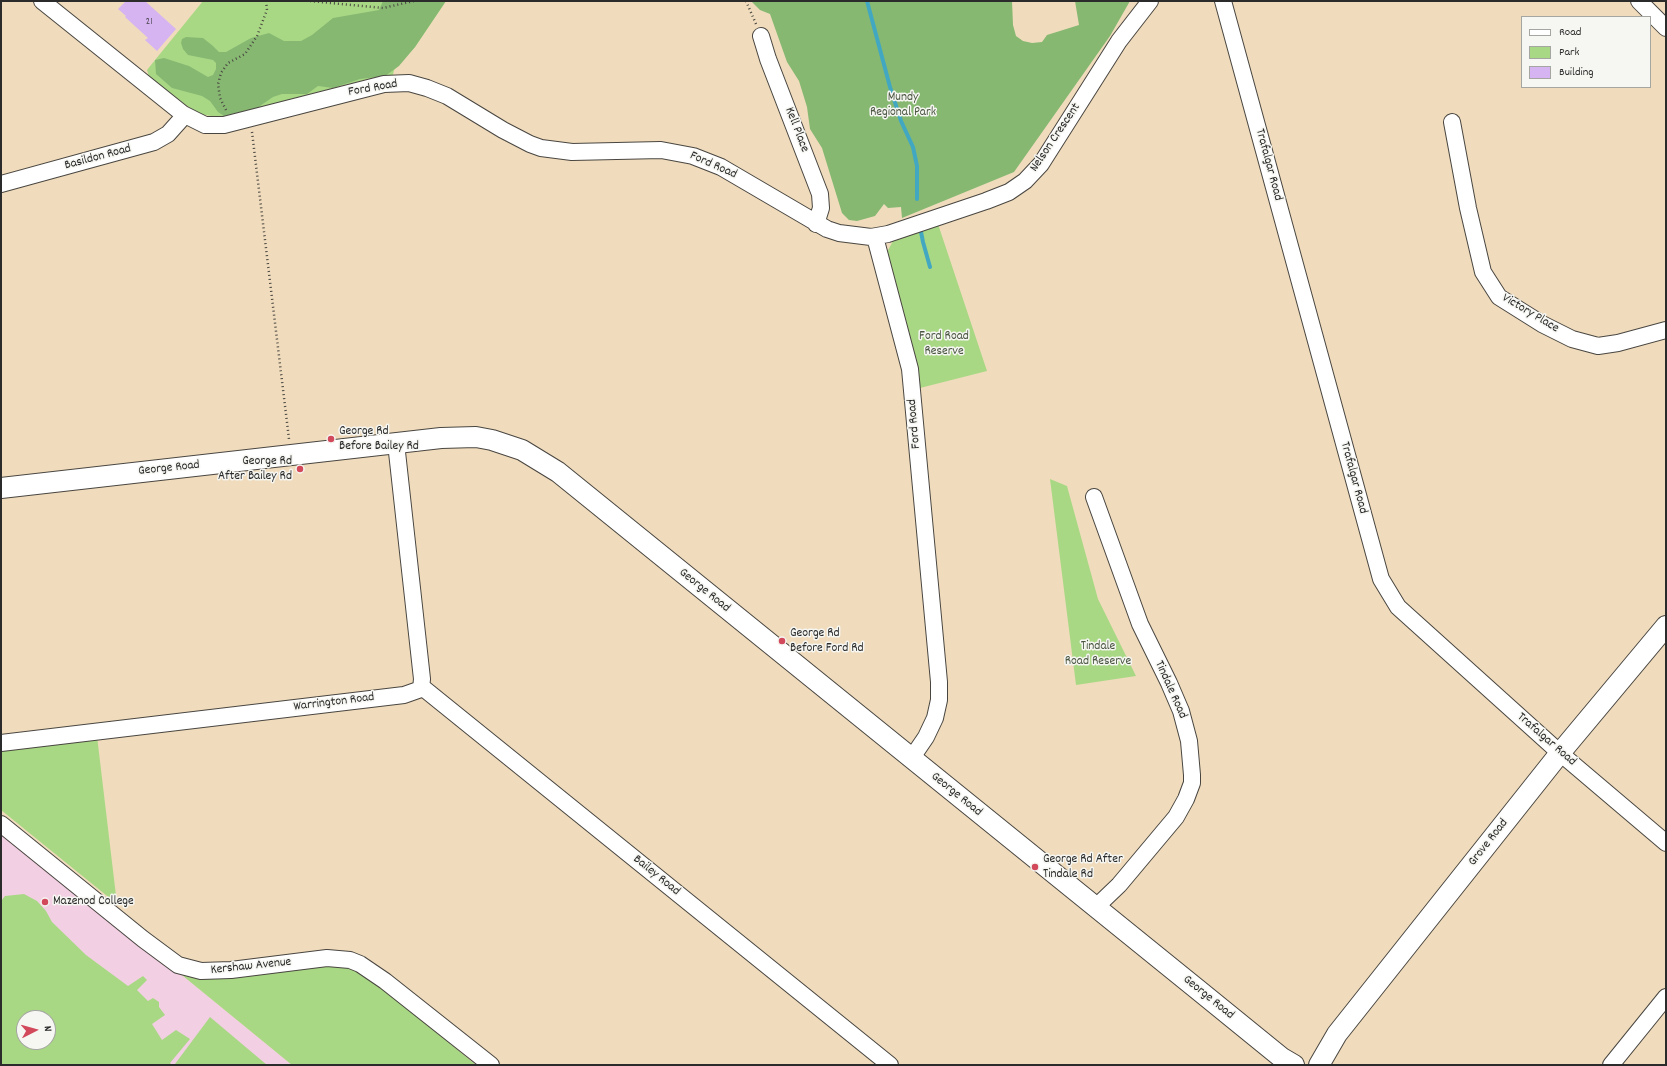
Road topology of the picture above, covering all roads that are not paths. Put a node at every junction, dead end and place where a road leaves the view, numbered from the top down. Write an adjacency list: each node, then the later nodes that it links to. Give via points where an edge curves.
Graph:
1 (42, 1): 7 (street, Ford Road)
2 (1150, 1): 11 (street, Nelson Crescent, via 1119,41 1041,164 1025,181 1003,194)
3 (1223, 1): 19 (street, Trafalgar Road, via 1381,579 1398,607)
4 (1639, 1): 5 (street)
5 (1666, 28)
6 (761, 36): 10 (street, Kell Place, via 820,194 821,208)
7 (185, 115): 9 (street, Basildon Road, via 168,134 154,142); 10 (street, Ford Road, via 205,125 224,125 384,84 409,84 447,96 503,130 541,148 572,152 661,150 698,157 722,167)
8 (1452, 122): 12 (street, Victory Place, via 1483,272 1499,297 1572,339 1598,346)
9 (1, 184)
10 (816, 224): 11 (street, Ford Road, via 839,233)
11 (875, 237): 20 (street, Ford Road, via 910,369 938,682 939,700 935,718)
12 (1666, 330)
13 (396, 443): 14 (street, George Road); 17 (street); 20 (street, George Road, via 441,438 476,438 509,445 536,457 558,472)
14 (1, 488)
15 (1094, 497): 23 (street, Tindale Road, via 1140,624 1181,711 1189,741 1192,775 1186,799 1176,816 1119,885)
16 (1666, 626): 19 (street, Grove Road)
17 (422, 687): 18 (street, Warrington Road, via 404,694); 26 (street, Bailey Road)
18 (1, 743)
19 (1560, 753): 22 (street, Trafalgar Road); 28 (street, Grove Road, via 1337,1034)
20 (912, 759): 23 (street, George Road)
21 (1, 824): 25 (street, Kershaw Avenue, via 178,965 202,972 327,958 350,960 385,981)
22 (1666, 842)
23 (1096, 907): 27 (street, George Road, via 1282,1058)
24 (1666, 997): 29 (street)
25 (491, 1065)
26 (890, 1065)
27 (1294, 1065)
28 (1319, 1065)
29 (1611, 1065)

